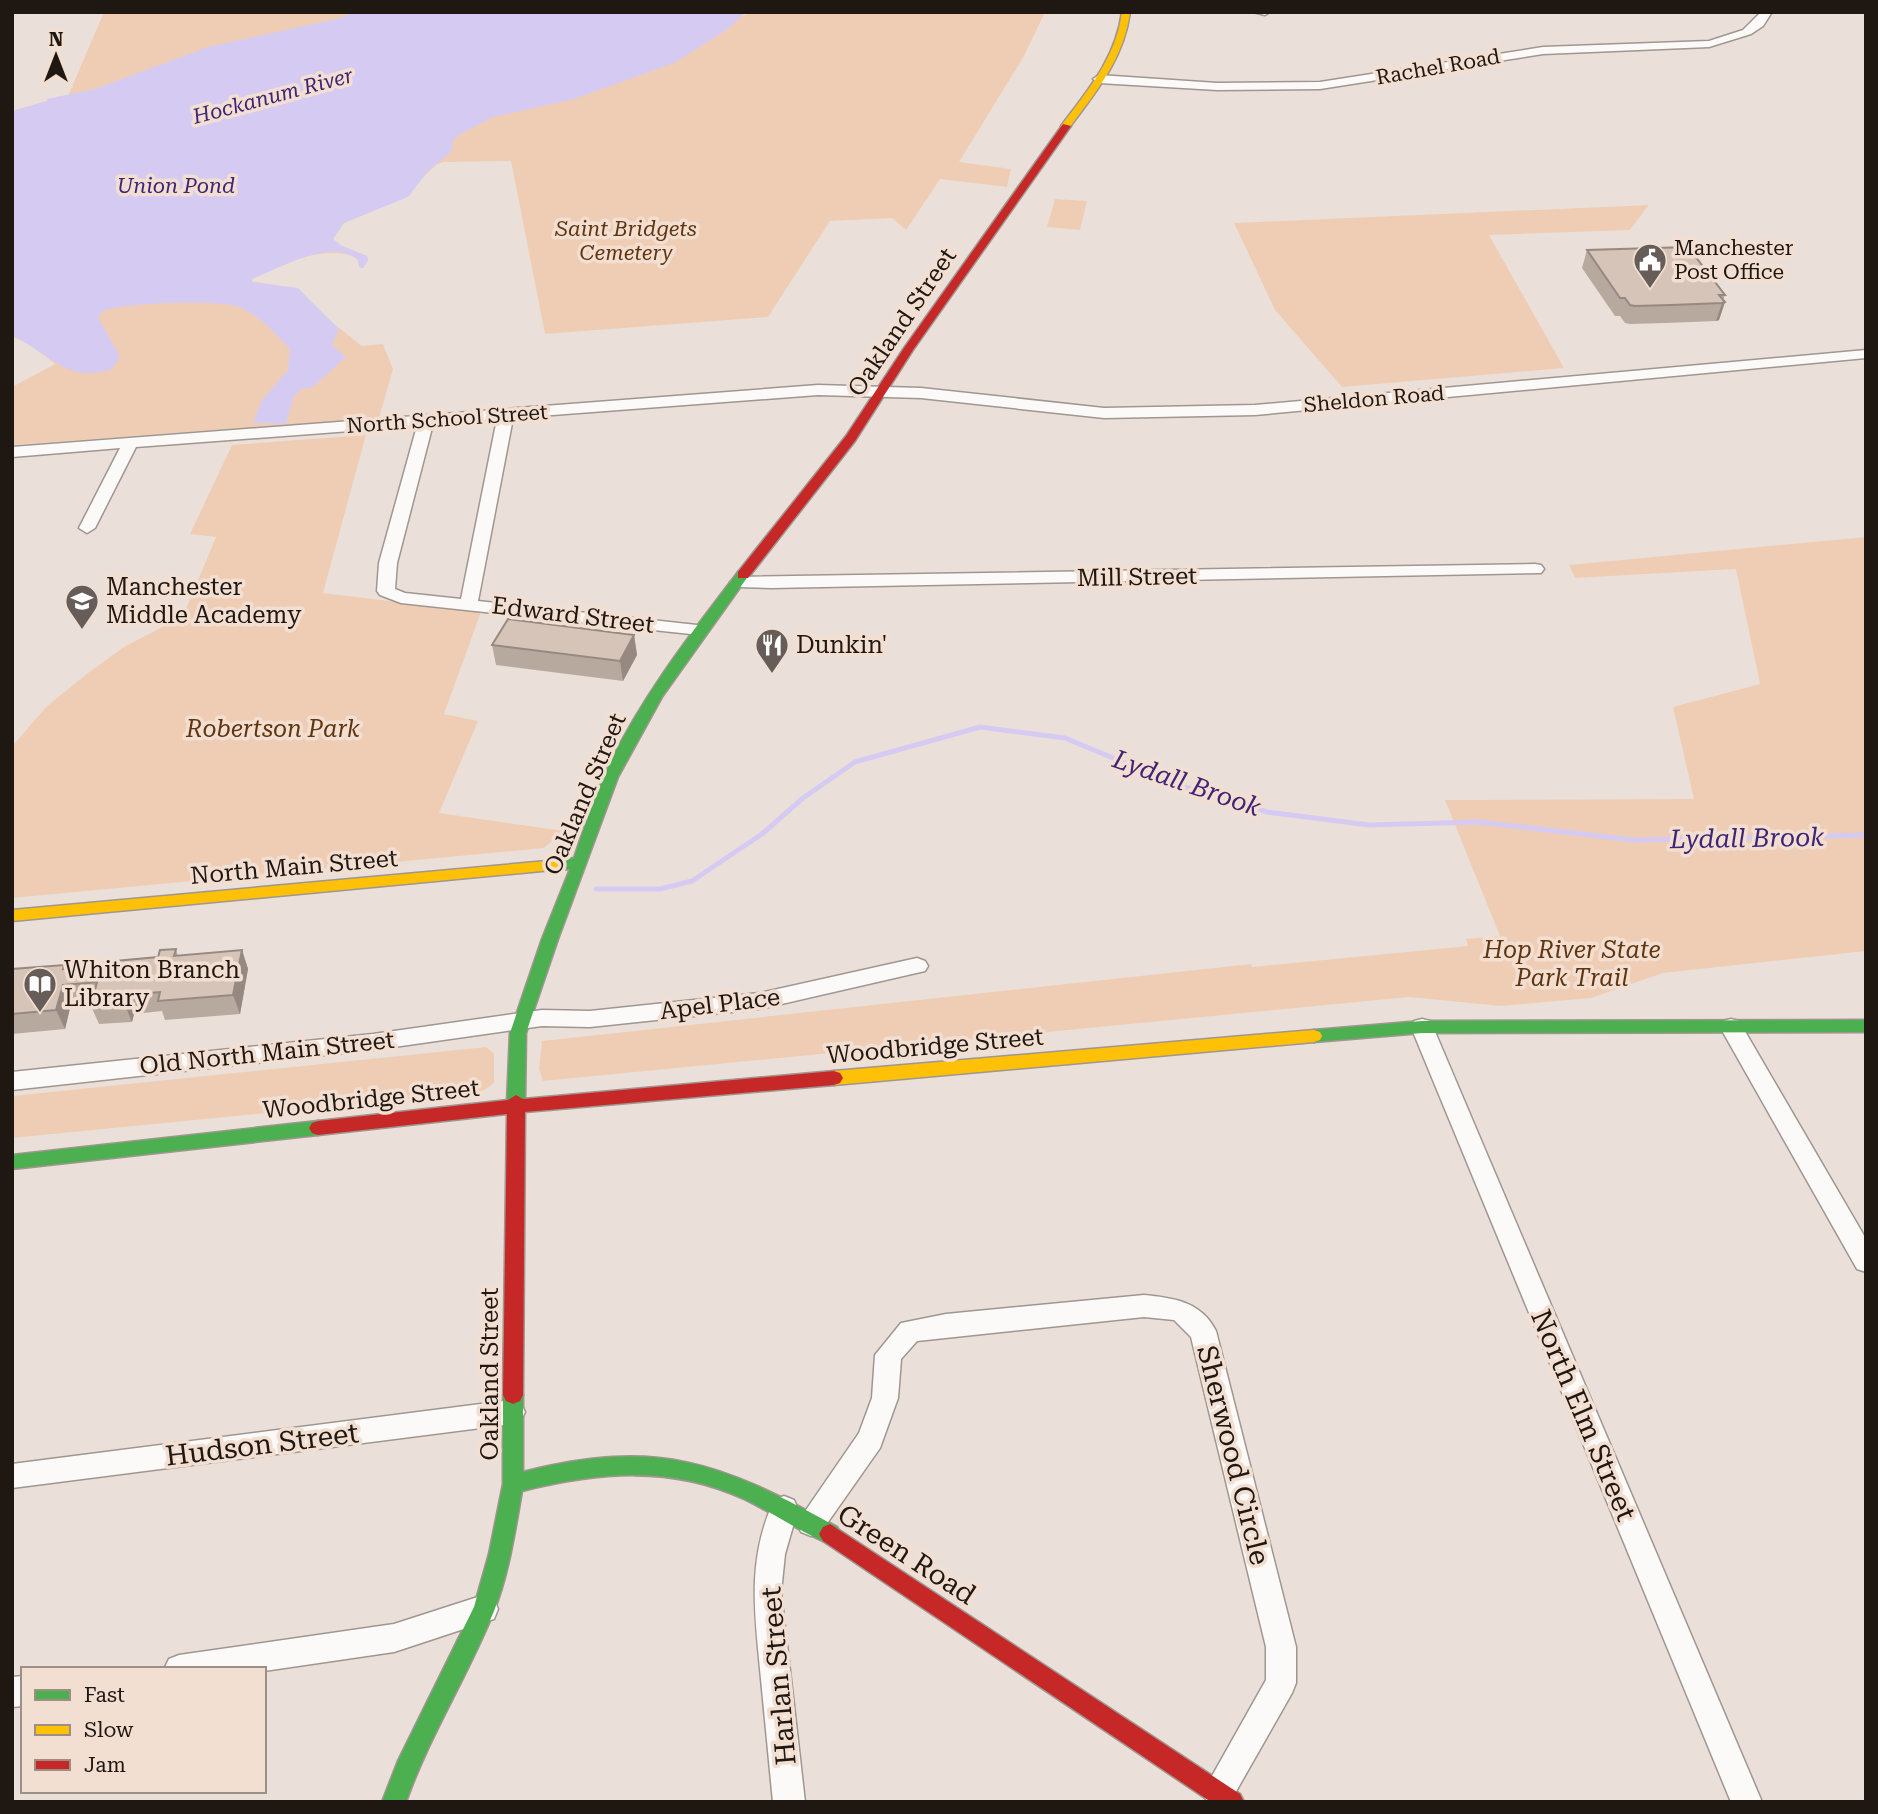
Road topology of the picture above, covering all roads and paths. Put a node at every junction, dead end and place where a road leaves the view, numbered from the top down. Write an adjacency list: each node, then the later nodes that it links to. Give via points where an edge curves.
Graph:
1 (1126, 12): 5 (main road, Oakland Street, via 1120,45)
2 (1258, 12): 3 (street)
3 (1265, 12)
4 (1766, 12): 5 (street, Rachel Road, via 1762,23 1741,35 1700,46 1527,52 1336,83 1219,88)
5 (1099, 79): 7 (main road, Oakland Street)
6 (1866, 354): 7 (street, Sheldon Road, via 1200,413 1104,413)
7 (881, 391): 8 (street, North School Street, via 807,391); 14 (main road, Oakland Street, via 851,438)
8 (506, 415): 9 (street, North School Street); 15 (street, Edward Street)
9 (426, 421): 10 (street, North School Street); 15 (street, via 388,563 386,591 401,598)
10 (130, 444): 11 (street, North School Street); 12 (street)
11 (12, 452)
12 (87, 528)
13 (1535, 569): 14 (street, Mill Street)
14 (739, 582): 16 (main road, Oakland Street)
15 (469, 603): 16 (street, Edward Street)
16 (700, 630): 17 (main road, Oakland Street, via 643,715 611,778)
17 (580, 863): 18 (main road, North Main Street); 20 (main road, Oakland Street)
18 (12, 916)
19 (917, 966): 20 (street, Apel Place, via 776,999)
20 (520, 1022): 24 (street, Old North Main Street); 25 (main road, Oakland Street)
21 (1422, 1027): 22 (main road, Woodbridge Street); 25 (main road, Woodbridge Street); 38 (street, North Elm Street)
22 (1731, 1027): 23 (main road, Woodbridge Street); 27 (street)
23 (1866, 1027)
24 (12, 1081)
25 (517, 1106): 26 (main road, Woodbridge Street); 28 (main road, Oakland Street)
26 (12, 1162)
27 (1866, 1262)
28 (512, 1412): 29 (street, Hudson Street); 30 (main road, Oakland Street)
29 (12, 1475)
30 (513, 1485): 31 (main road, Green Road, via 551,1474 634,1465 673,1467 710,1477); 33 (main road, Oakland Street)
31 (784, 1509): 32 (main road, Green Road); 37 (street, Harlan Street, via 771,1554 767,1592)
32 (811, 1523): 35 (main road, Green Road); 35 (street, Sherwood Circle, via 870,1439 885,1398 888,1355 910,1331 1144,1306 1180,1310 1203,1331 1281,1647 1281,1683)
33 (484, 1609): 34 (street, via 394,1638); 36 (main road, Oakland Street)
34 (193, 1667)
35 (1225, 1797)
36 (394, 1802)
37 (789, 1802)
38 (1747, 1802)

